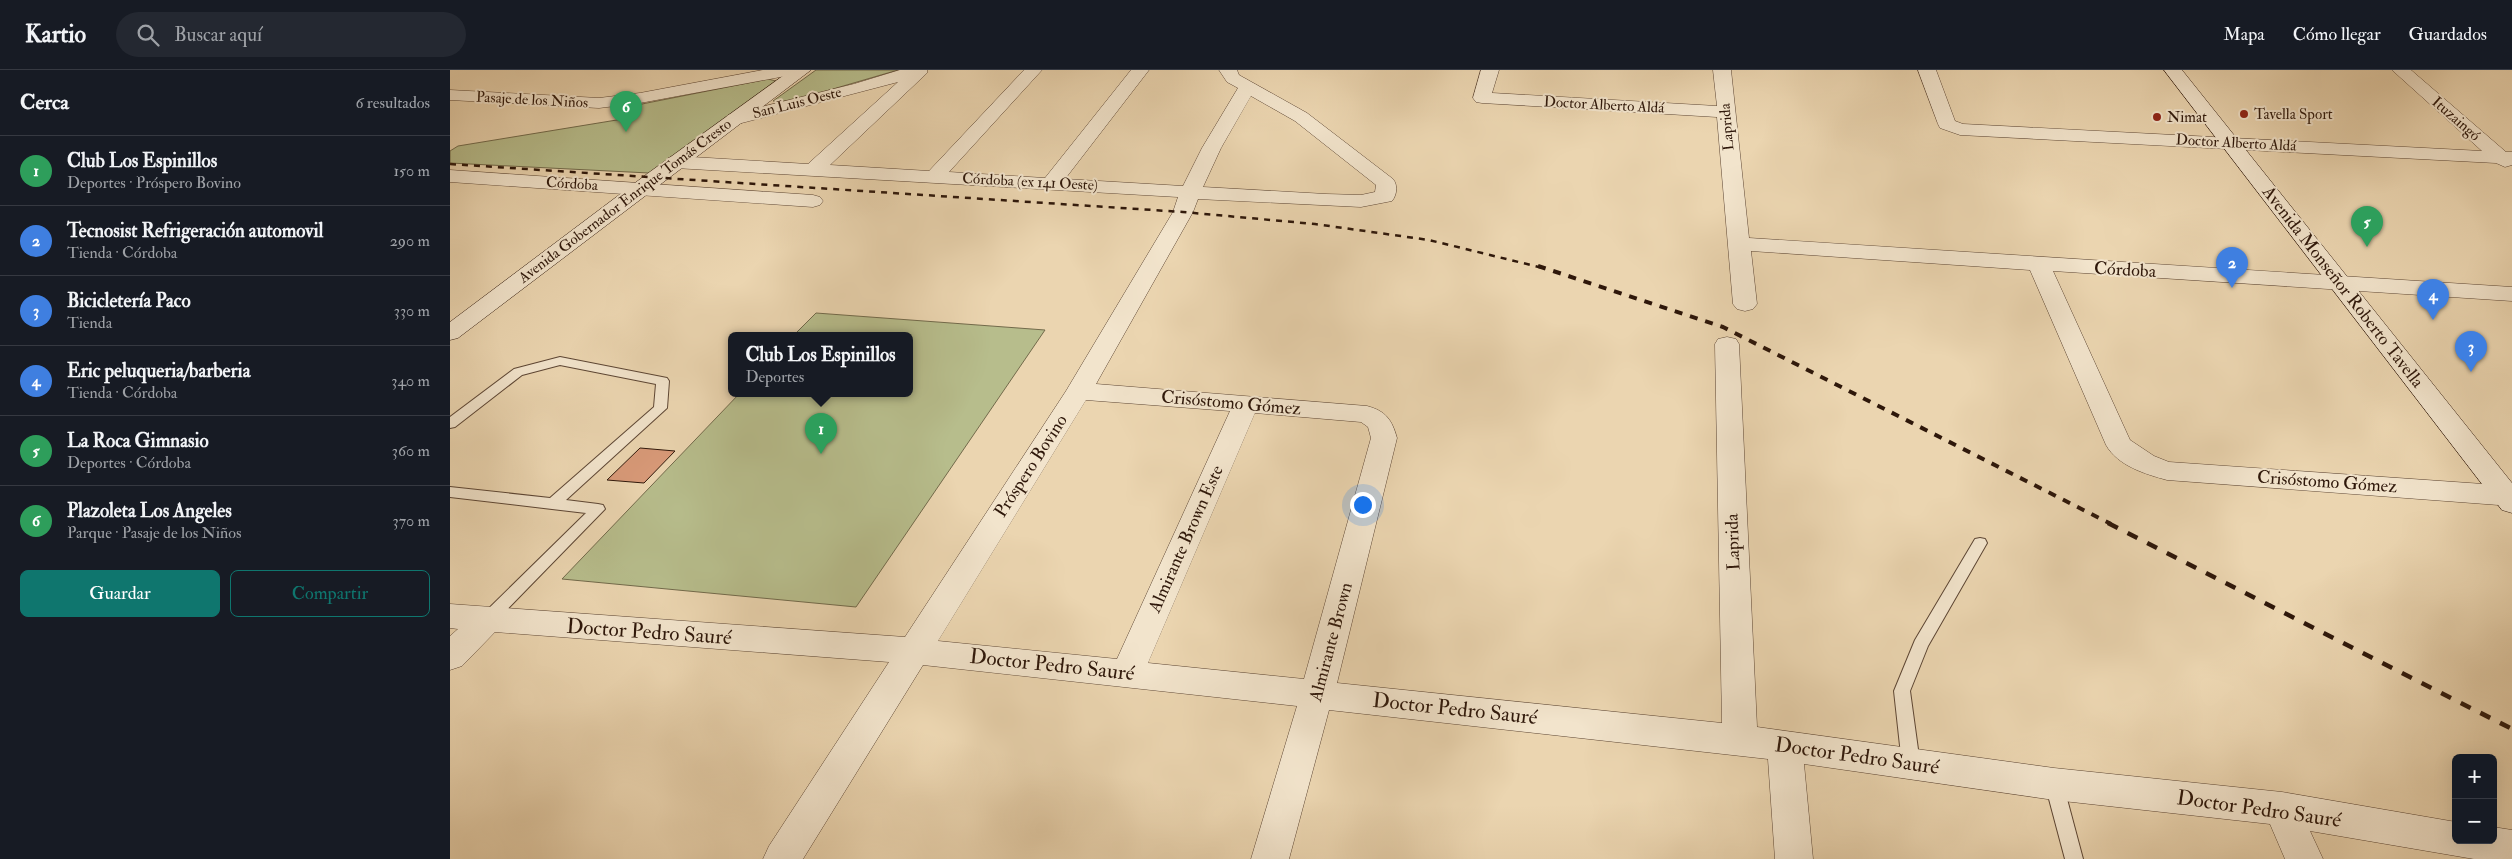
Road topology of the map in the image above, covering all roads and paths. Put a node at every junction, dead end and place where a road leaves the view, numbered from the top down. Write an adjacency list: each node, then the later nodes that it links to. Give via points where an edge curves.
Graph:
1 (791, 70): 12 (street, Pasaje de los Niños, via 599,103)
2 (802, 70): 14 (street, Avenida Gobernador Enrique Tomás Cresto)
3 (920, 70): 14 (street, San Luis Oeste); 18 (street)
4 (1033, 70): 20 (street)
5 (1140, 70): 21 (street)
6 (1490, 70): 13 (street, Doctor Alberto Aldá, via 1482,98)
7 (1722, 70): 13 (street, Laprida)
8 (1927, 70): 15 (street, Doctor Alberto Aldá, via 1947,124 1960,129)
9 (2173, 70): 15 (street, Avenida Monseñor Roberto Tavella)
10 (2401, 70): 16 (street, Ituzaingó)
11 (1238, 79): 23 (street, Próspero Bovino, via 1223,128); 23 (street, Córdoba (ex 141 Oeste), via 1301,117 1386,183 1385,196 1361,201)
12 (450, 95)
13 (1725, 112): 25 (street, Laprida)
14 (734, 119): 17 (street, Avenida Gobernador Enrique Tomás Cresto)
15 (2231, 143): 16 (street, Doctor Alberto Aldá); 27 (street, Avenida Monseñor Roberto Tavella)
16 (2508, 161)
17 (675, 162): 18 (street, Córdoba (ex 141 Oeste)); 22 (street, Avenida Gobernador Enrique Tomás Cresto)
18 (814, 169): 20 (street, Córdoba (ex 141 Oeste))
19 (450, 176): 22 (street, Córdoba)
20 (934, 177): 21 (street, Córdoba (ex 141 Oeste))
21 (1051, 183): 23 (street, Córdoba (ex 141 Oeste))
22 (641, 188): 24 (street, Córdoba); 30 (street, Avenida Gobernador Enrique Tomás Cresto)
23 (1189, 192): 32 (street, Próspero Bovino, via 1183,212)
24 (813, 201)
25 (1738, 244): 26 (street, Córdoba); 29 (street, Laprida)
26 (2039, 264): 27 (street, Córdoba); 37 (street, Crisóstomo Gómez, via 2119,445 2144,463 2167,470)
27 (2340, 283): 28 (street, Córdoba); 37 (street, Avenida Monseñor Roberto Tavella)
28 (2512, 294)
29 (1745, 304)
30 (450, 333)
31 (1726, 344): 46 (street, Laprida)
32 (1079, 391): 33 (street, Crisóstomo Gómez); 42 (street, Próspero Bovino)
33 (1246, 405): 34 (street, Crisóstomo Gómez, via 1368,414); 44 (street, Almirante Brown Este)
34 (1380, 423): 45 (street, Almirante Brown, via 1384,438)
35 (450, 424): 38 (lane, via 518,372 560,361 663,381 660,408)
36 (450, 492): 38 (lane)
37 (2510, 498)
38 (553, 504): 41 (lane, via 598,509)
39 (1980, 544): 48 (lane, via 1921,645 1902,691)
40 (450, 616): 41 (street, Doctor Pedro Sauré)
41 (487, 620): 42 (street, Doctor Pedro Sauré); 43 (street)
42 (912, 651): 44 (street, Doctor Pedro Sauré); 54 (street, Próspero Bovino)
43 (450, 657)
44 (1127, 673): 45 (street, Doctor Pedro Sauré)
45 (1317, 694): 46 (street, Doctor Pedro Sauré); 55 (street, Almirante Brown)
46 (1740, 740): 47 (street, Doctor Pedro Sauré)
47 (1786, 746): 48 (street, Doctor Pedro Sauré); 56 (street)
48 (1911, 764): 49 (street, Doctor Pedro Sauré)
49 (2054, 784): 50 (street, Doctor Pedro Sauré); 57 (lane)
50 (2282, 809): 51 (street, Doctor Pedro Sauré); 58 (street)
51 (2452, 838)
52 (2488, 844): 53 (street)
53 (2512, 848)
54 (782, 859)
55 (1270, 859)
56 (1794, 859)
57 (2074, 859)
58 (2304, 859)

